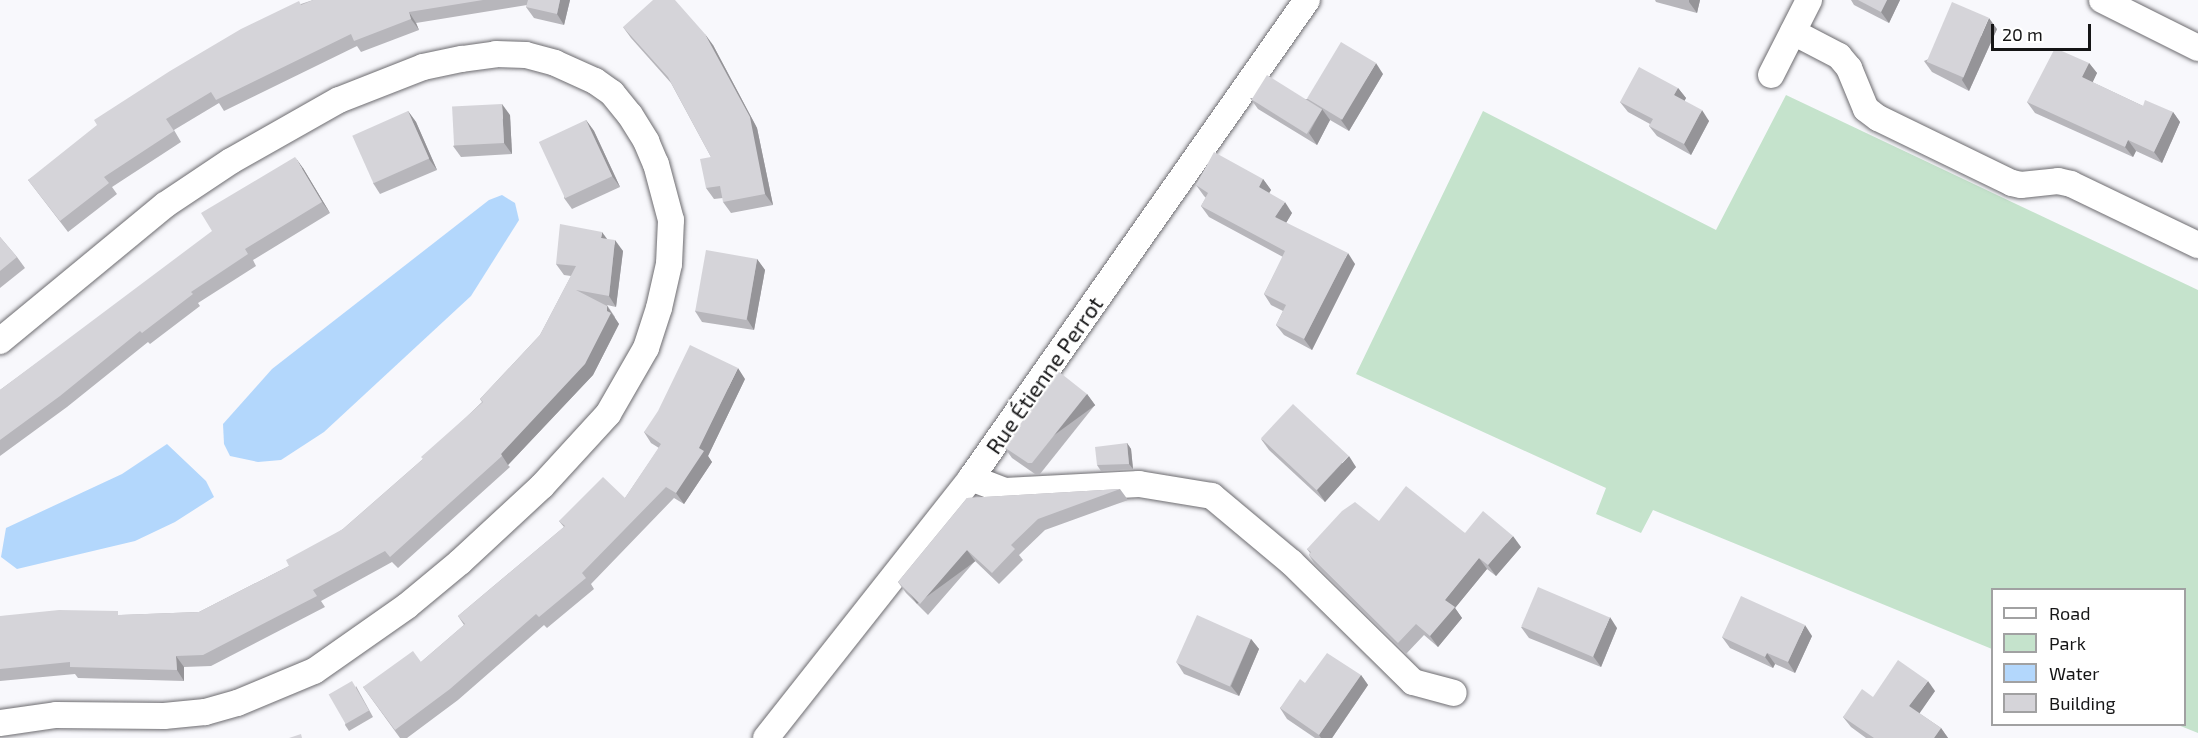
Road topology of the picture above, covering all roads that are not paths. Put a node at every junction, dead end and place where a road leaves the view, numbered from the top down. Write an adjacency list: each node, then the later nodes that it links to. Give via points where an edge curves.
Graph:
1 (1307, 0): 9 (street, Rue Étienne Perrot)
2 (1809, 0): 4 (street)
3 (2102, 0): 5 (street)
4 (1793, 32): 6 (street); 7 (street, via 1839,56 1849,68 1866,109 1878,118 2012,183 2070,184)
5 (2198, 48)
6 (1772, 75)
7 (2198, 245)
8 (0, 341): 11 (street, via 165,205 231,161 339,100 423,67 462,59 526,55 555,63 612,93 646,141 670,220 669,264 659,308 646,348 608,414 534,494 398,613 314,671 271,691 205,712 164,716 56,715)
9 (971, 478): 10 (street, via 1005,491 1138,484 1212,496 1291,562 1413,682); 12 (street, Rue Étienne Perrot)
10 (1454, 693)
11 (0, 723)
12 (766, 738)

